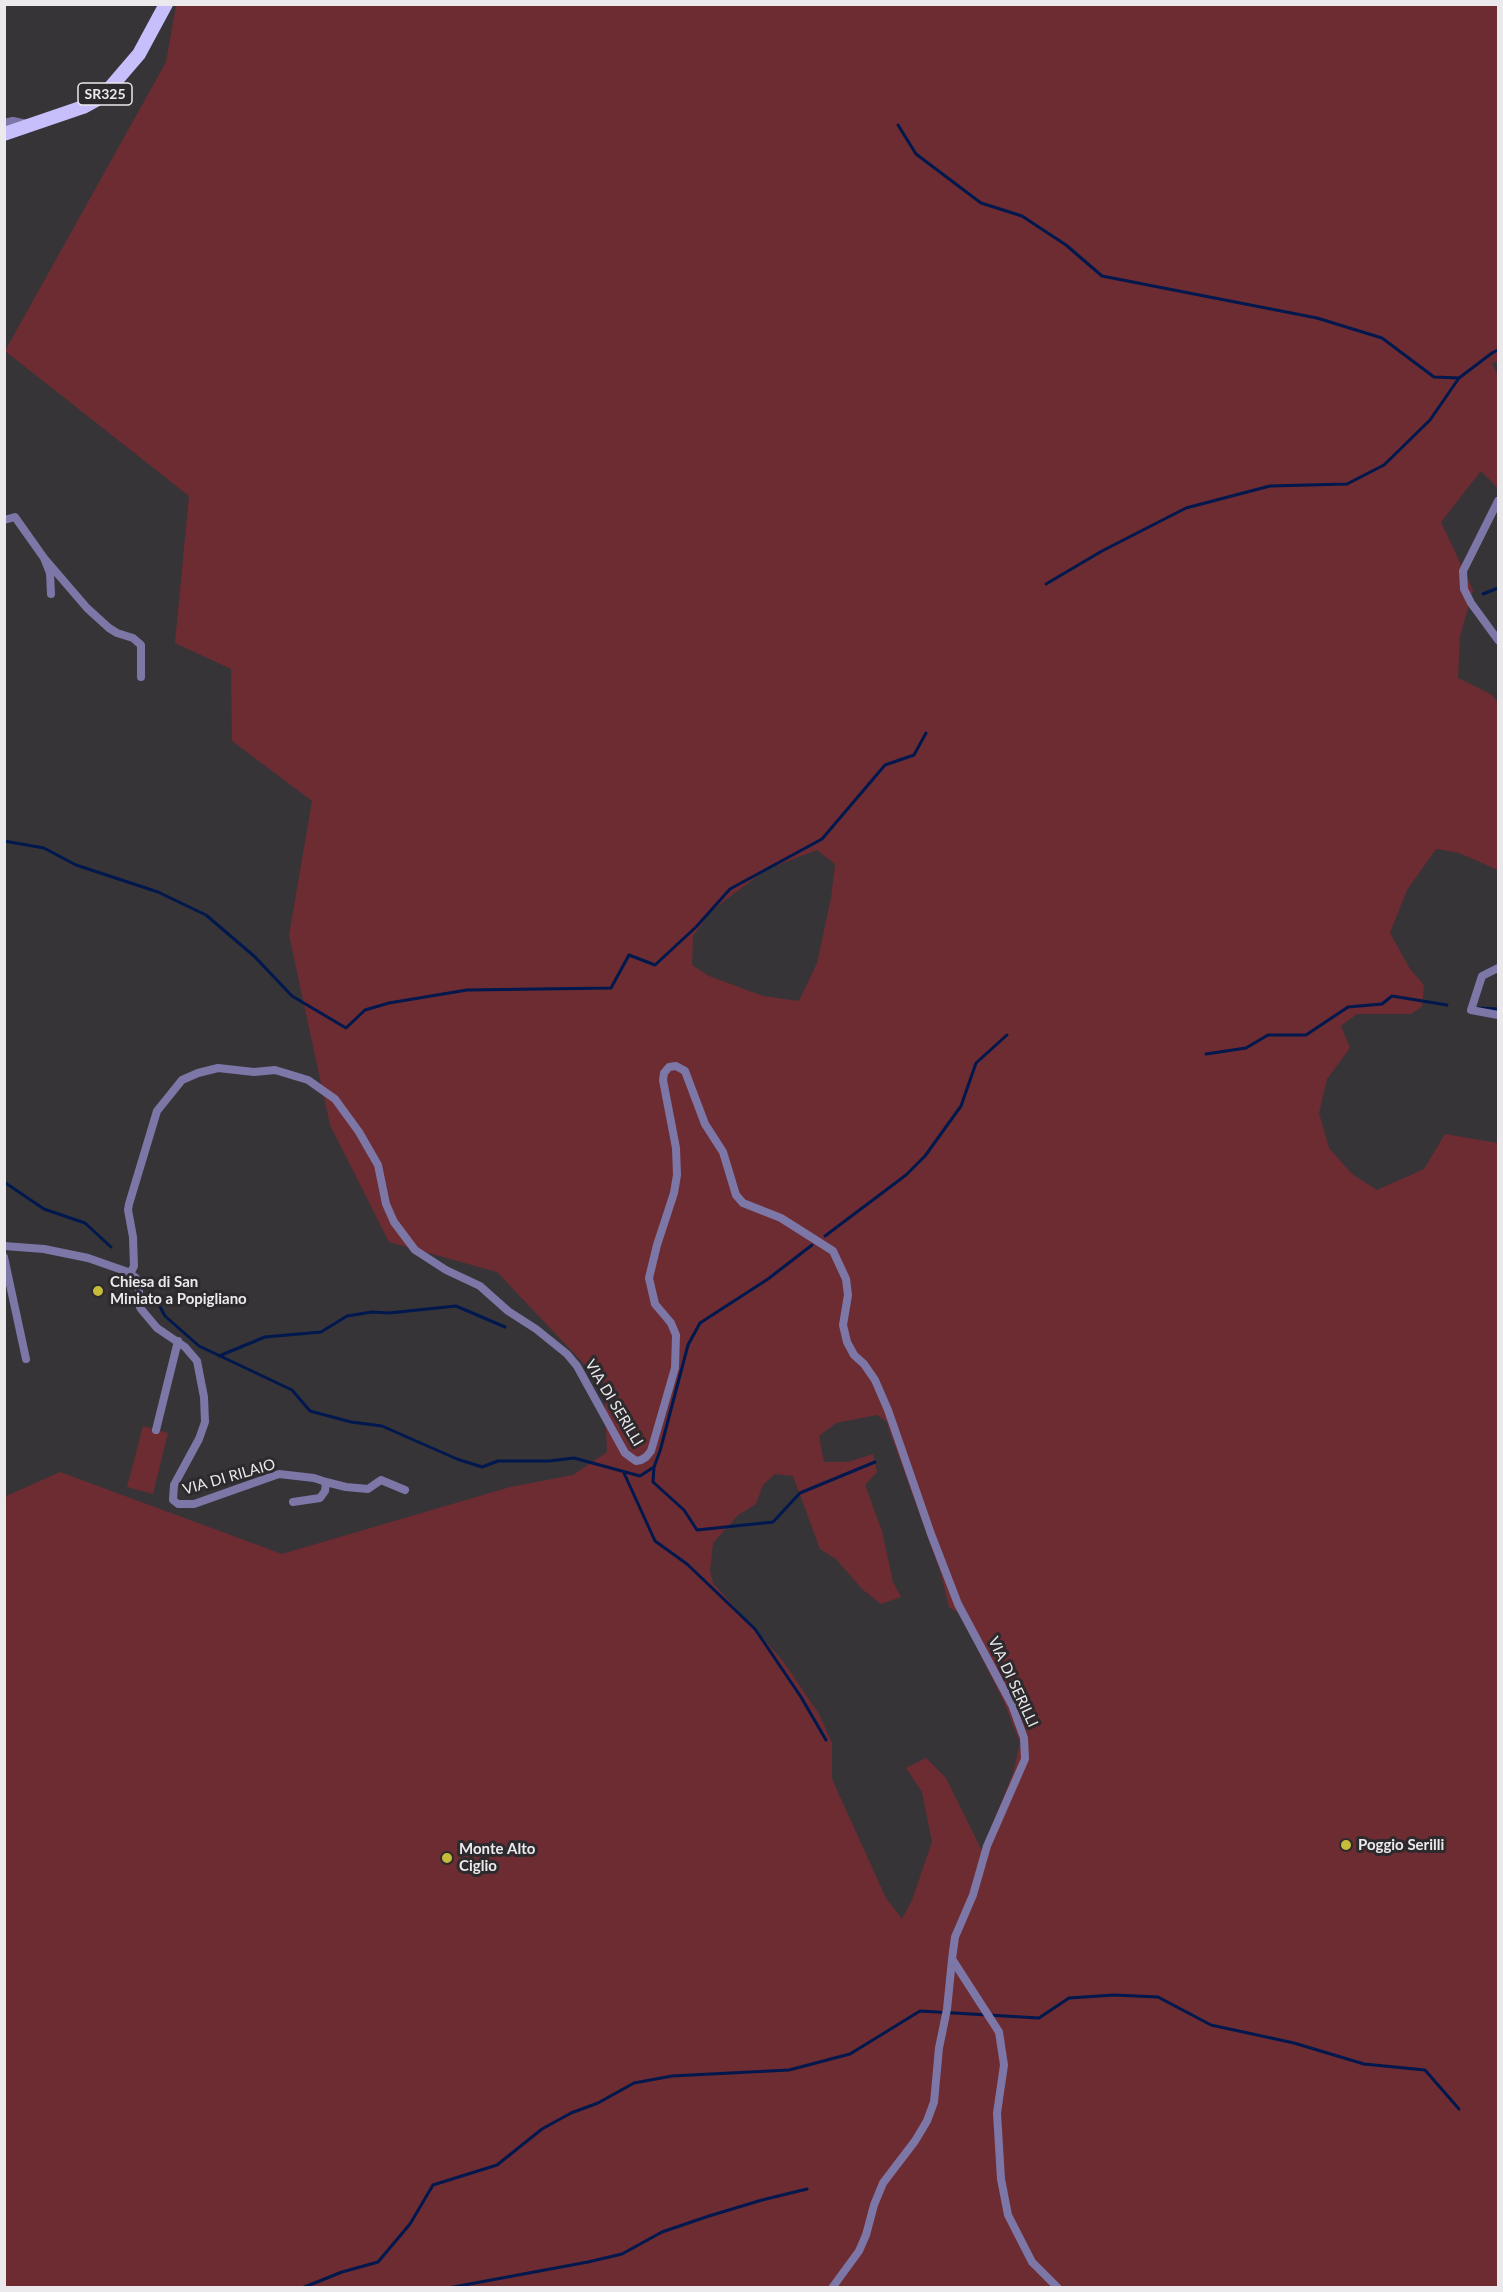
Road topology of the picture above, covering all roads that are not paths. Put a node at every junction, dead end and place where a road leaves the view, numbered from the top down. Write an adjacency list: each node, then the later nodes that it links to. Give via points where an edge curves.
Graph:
1 (166, 4): 3 (main road, SR325, via 139,54 103,96)
2 (4, 123): 3 (street)
3 (30, 125): 4 (main road, SR325)
4 (4, 134)
5 (1498, 501): 9 (street, via 1463,571 1464,590)
6 (4, 520): 7 (street, via 15,517)
7 (44, 558): 8 (street, via 50,573); 10 (street, via 109,628 141,645)
8 (51, 594)
9 (1498, 640)
10 (141, 677)
11 (1498, 968): 12 (street, via 1482,976 1471,1010)
12 (1498, 1015)
13 (4, 1246): 15 (street, via 88,1258)
14 (4, 1257): 17 (street)
15 (130, 1274): 16 (street, VIA DI RILAIO, via 139,1287 141,1310 157,1328); 22 (street, VIA DI SERILLI, via 134,1266 129,1204 157,1111 182,1080 219,1068 275,1070 308,1080 335,1099 359,1131 378,1165 394,1222 415,1250 480,1286 567,1354 625,1453 641,1460 651,1451 675,1368 676,1335 655,1304 649,1278 677,1175 664,1073 669,1066 685,1071 705,1124 723,1152 736,1195 743,1203 780,1218 832,1251 846,1279 848,1295 843,1325 847,1342 875,1380 884,1400 958,1604 1012,1704 1024,1738 1025,1759 987,1846 973,1895 955,1937)
16 (178, 1341): 18 (street); 19 (street, VIA DI RILAIO, via 196,1361 206,1412 199,1439 174,1485 173,1500 194,1504 279,1474)
17 (26, 1359)
18 (156, 1430)
19 (326, 1482): 20 (street, VIA DI RILAIO, via 368,1489 381,1480); 21 (street, via 320,1498)
20 (405, 1490)
21 (293, 1502)
22 (952, 1959): 23 (street, via 934,2102 915,2141 883,2183 859,2251); 24 (street, via 999,2032 1004,2065 997,2113 1001,2179 1008,2215 1032,2262)
23 (832, 2288)
24 (1058, 2288)

